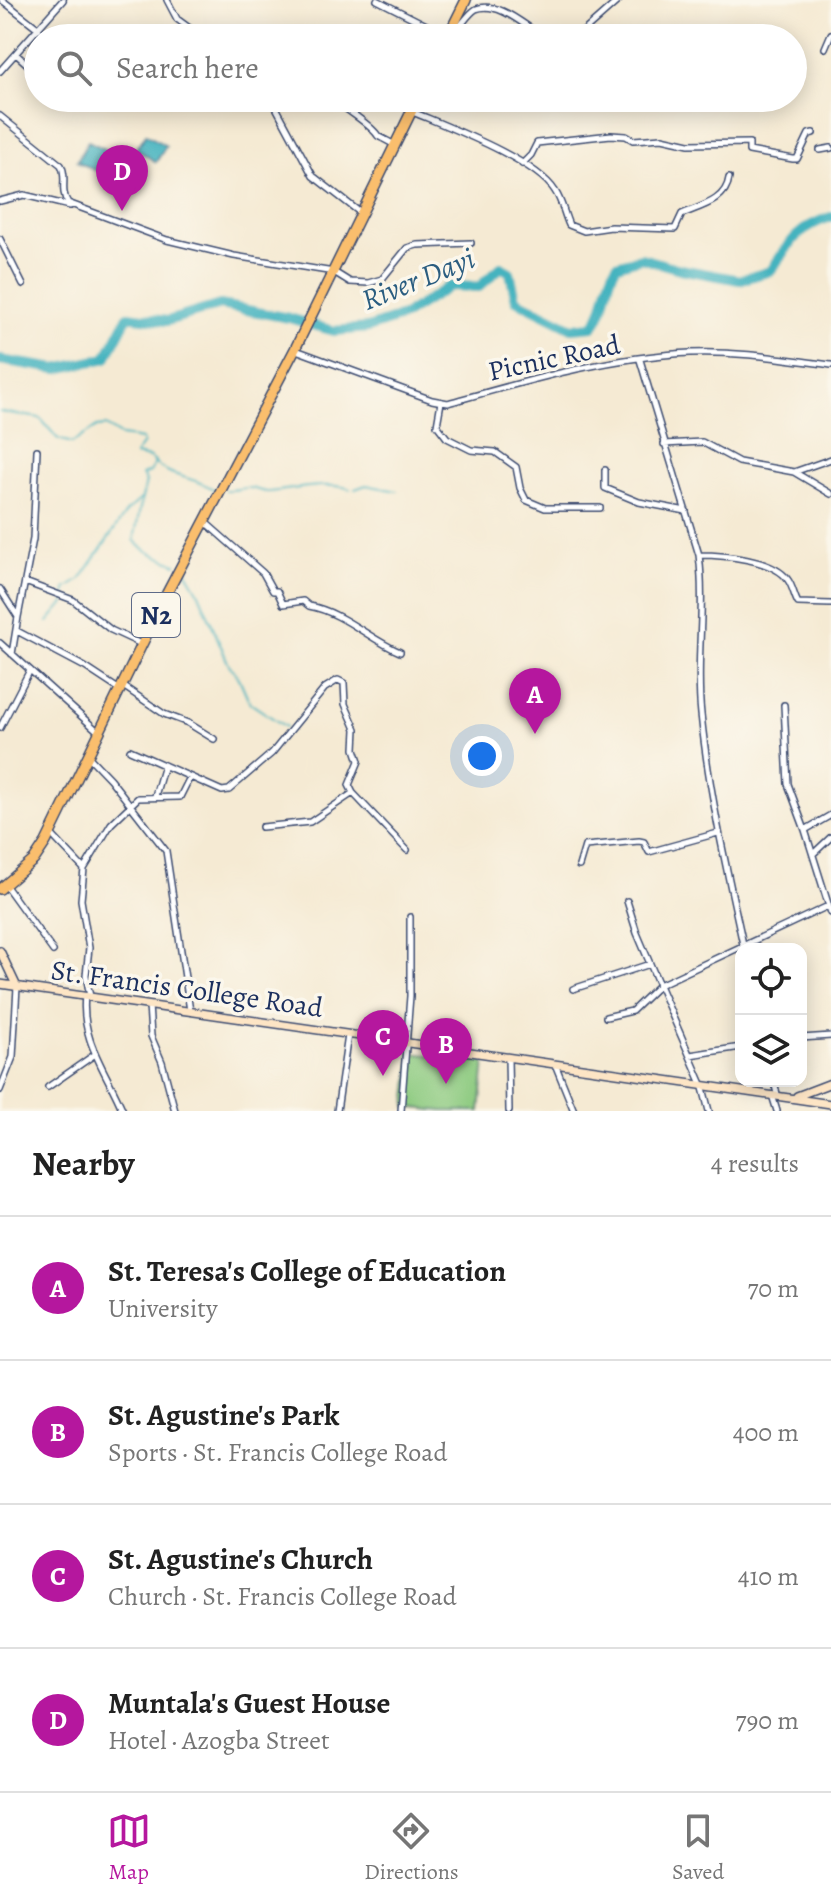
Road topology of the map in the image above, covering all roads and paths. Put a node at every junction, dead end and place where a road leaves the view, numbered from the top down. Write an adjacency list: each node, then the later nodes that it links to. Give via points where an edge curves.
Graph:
1 (2, 0): 7 (street)
2 (63, 0): 8 (street)
3 (167, 0): 9 (street)
4 (377, 0): 10 (street)
5 (466, 0): 11 (highway)
6 (619, 0): 14 (street)
7 (33, 24)
8 (43, 24)
9 (184, 24)
10 (424, 24)
11 (456, 24)
12 (462, 24): 13 (street, via 475,10 487,7)
13 (526, 24)
14 (592, 24)
15 (831, 34): 17 (street)
16 (24, 45): 18 (street)
17 (825, 48)
18 (16, 54): 19 (street); 20 (street)
19 (24, 61)
20 (0, 71)
21 (279, 112): 34 (street, via 313,176)
22 (350, 112): 27 (street)
23 (412, 112): 27 (highway, N2)
24 (414, 112): 30 (street)
25 (0, 116): 33 (street, via 61,165 64,196)
26 (813, 133): 30 (street, via 797,159 749,151 749,143 689,144 611,135 537,143)
27 (396, 145): 34 (highway, N2)
28 (831, 148): 29 (street)
29 (820, 150)
30 (522, 164): 31 (street, via 554,189 569,225 584,231 675,229 682,214 717,199)
31 (729, 178)
32 (0, 201): 33 (street, via 24,195)
33 (75, 208): 37 (street, via 180,243)
34 (363, 215): 37 (highway, N2)
35 (0, 240): 38 (street)
36 (471, 243): 37 (street, via 407,248 382,279 368,283 350,282)
37 (334, 272): 39 (highway, N2)
38 (23, 285)
39 (295, 349): 42 (street); 51 (highway, N2)
40 (640, 360): 41 (street, Picnic Road, via 722,353); 42 (street, Picnic Road, via 571,370); 43 (street)
41 (831, 365)
42 (441, 402): 49 (street, via 441,433 463,448 495,452 516,467 526,500 545,508)
43 (664, 444): 47 (street, via 702,442 739,462); 50 (street)
44 (37, 450): 53 (street, via 33,539)
45 (831, 459): 47 (street)
46 (605, 470): 50 (street, via 605,488)
47 (794, 472): 48 (street)
48 (831, 494)
49 (600, 508)
50 (686, 511): 52 (street)
51 (204, 521): 59 (highway, N2); 60 (street, via 263,573 283,604 303,601)
52 (699, 555): 55 (street, via 730,556 776,570 789,581 798,603); 79 (street, via 698,677)
53 (25, 582): 56 (street); 59 (street, via 68,598 111,630)
54 (0, 589): 56 (street)
55 (831, 604)
56 (18, 617): 57 (street)
57 (17, 631): 61 (street); 63 (street)
58 (0, 643): 61 (street)
59 (142, 644): 63 (highway, N2)
60 (400, 652)
61 (12, 654): 62 (street)
62 (30, 670): 65 (street); 66 (street)
63 (122, 688): 66 (highway, N2); 67 (street)
64 (784, 705): 77 (street, via 788,784)
65 (0, 728)
66 (101, 733): 69 (highway, N2)
67 (214, 739)
68 (130, 750): 70 (street)
69 (89, 757): 74 (street); 78 (highway, N2)
70 (164, 765): 71 (street); 73 (street)
71 (190, 777): 72 (street, via 229,790 272,753 325,688 338,680 344,683 345,704 356,729 359,761 349,782); 73 (street, via 180,797)
72 (353, 793): 76 (street, via 310,822); 81 (street)
73 (155, 796): 74 (street)
74 (130, 804): 84 (street); 102 (street, via 166,851)
75 (831, 815): 77 (street)
76 (262, 827)
77 (805, 830): 82 (street)
78 (50, 833): 84 (street); 85 (highway, N2, via 34,860)
79 (718, 833): 83 (street, via 649,852 639,841 585,846); 90 (street)
80 (831, 837): 82 (street)
81 (407, 850)
82 (813, 854): 87 (street)
83 (579, 866)
84 (84, 869): 100 (street)
85 (3, 887): 93 (street)
86 (627, 901): 95 (street)
87 (828, 906): 88 (street); 91 (street)
88 (831, 913)
89 (410, 917): 107 (street)
90 (743, 943)
91 (754, 943)
92 (0, 951): 98 (main road)
93 (53, 951)
94 (735, 952): 97 (street)
95 (650, 964): 97 (street); 99 (street)
96 (0, 984): 98 (main road, St. Francis College Road)
97 (659, 985): 103 (street, via 632,1011); 110 (street)
98 (17, 987): 100 (main road, St. Francis College Road); 117 (street, via 13,1057)
99 (573, 989)
100 (88, 996): 101 (main road, St. Francis College Road); 109 (street, via 84,1020)
101 (149, 1005): 102 (main road, St. Francis College Road); 122 (street, via 151,1036)
102 (190, 1011): 104 (main road, St. Francis College Road)
103 (606, 1017)
104 (348, 1034): 107 (main road, St. Francis College Road); 123 (street)
105 (831, 1036): 106 (street)
106 (807, 1038)
107 (405, 1041): 111 (main road, St. Francis College Road); 124 (street)
108 (735, 1048): 110 (street)
109 (94, 1055): 115 (street); 121 (street)
110 (690, 1055): 114 (street)
111 (508, 1057): 112 (main road, St. Francis College Road); 125 (street)
112 (555, 1063): 114 (main road, St. Francis College Road); 126 (street)
113 (831, 1083): 119 (main road)
114 (702, 1084): 118 (main road, St. Francis College Road); 127 (street)
115 (48, 1087)
116 (774, 1087): 118 (street)
117 (0, 1090)
118 (774, 1094): 119 (main road, St. Francis College Road); 128 (street)
119 (795, 1097): 120 (main road, St. Francis College Road)
120 (831, 1104)
121 (123, 1111)
122 (175, 1111)
123 (337, 1111)
124 (401, 1111)
125 (509, 1111)
126 (574, 1111)
127 (709, 1111)
128 (777, 1111)

